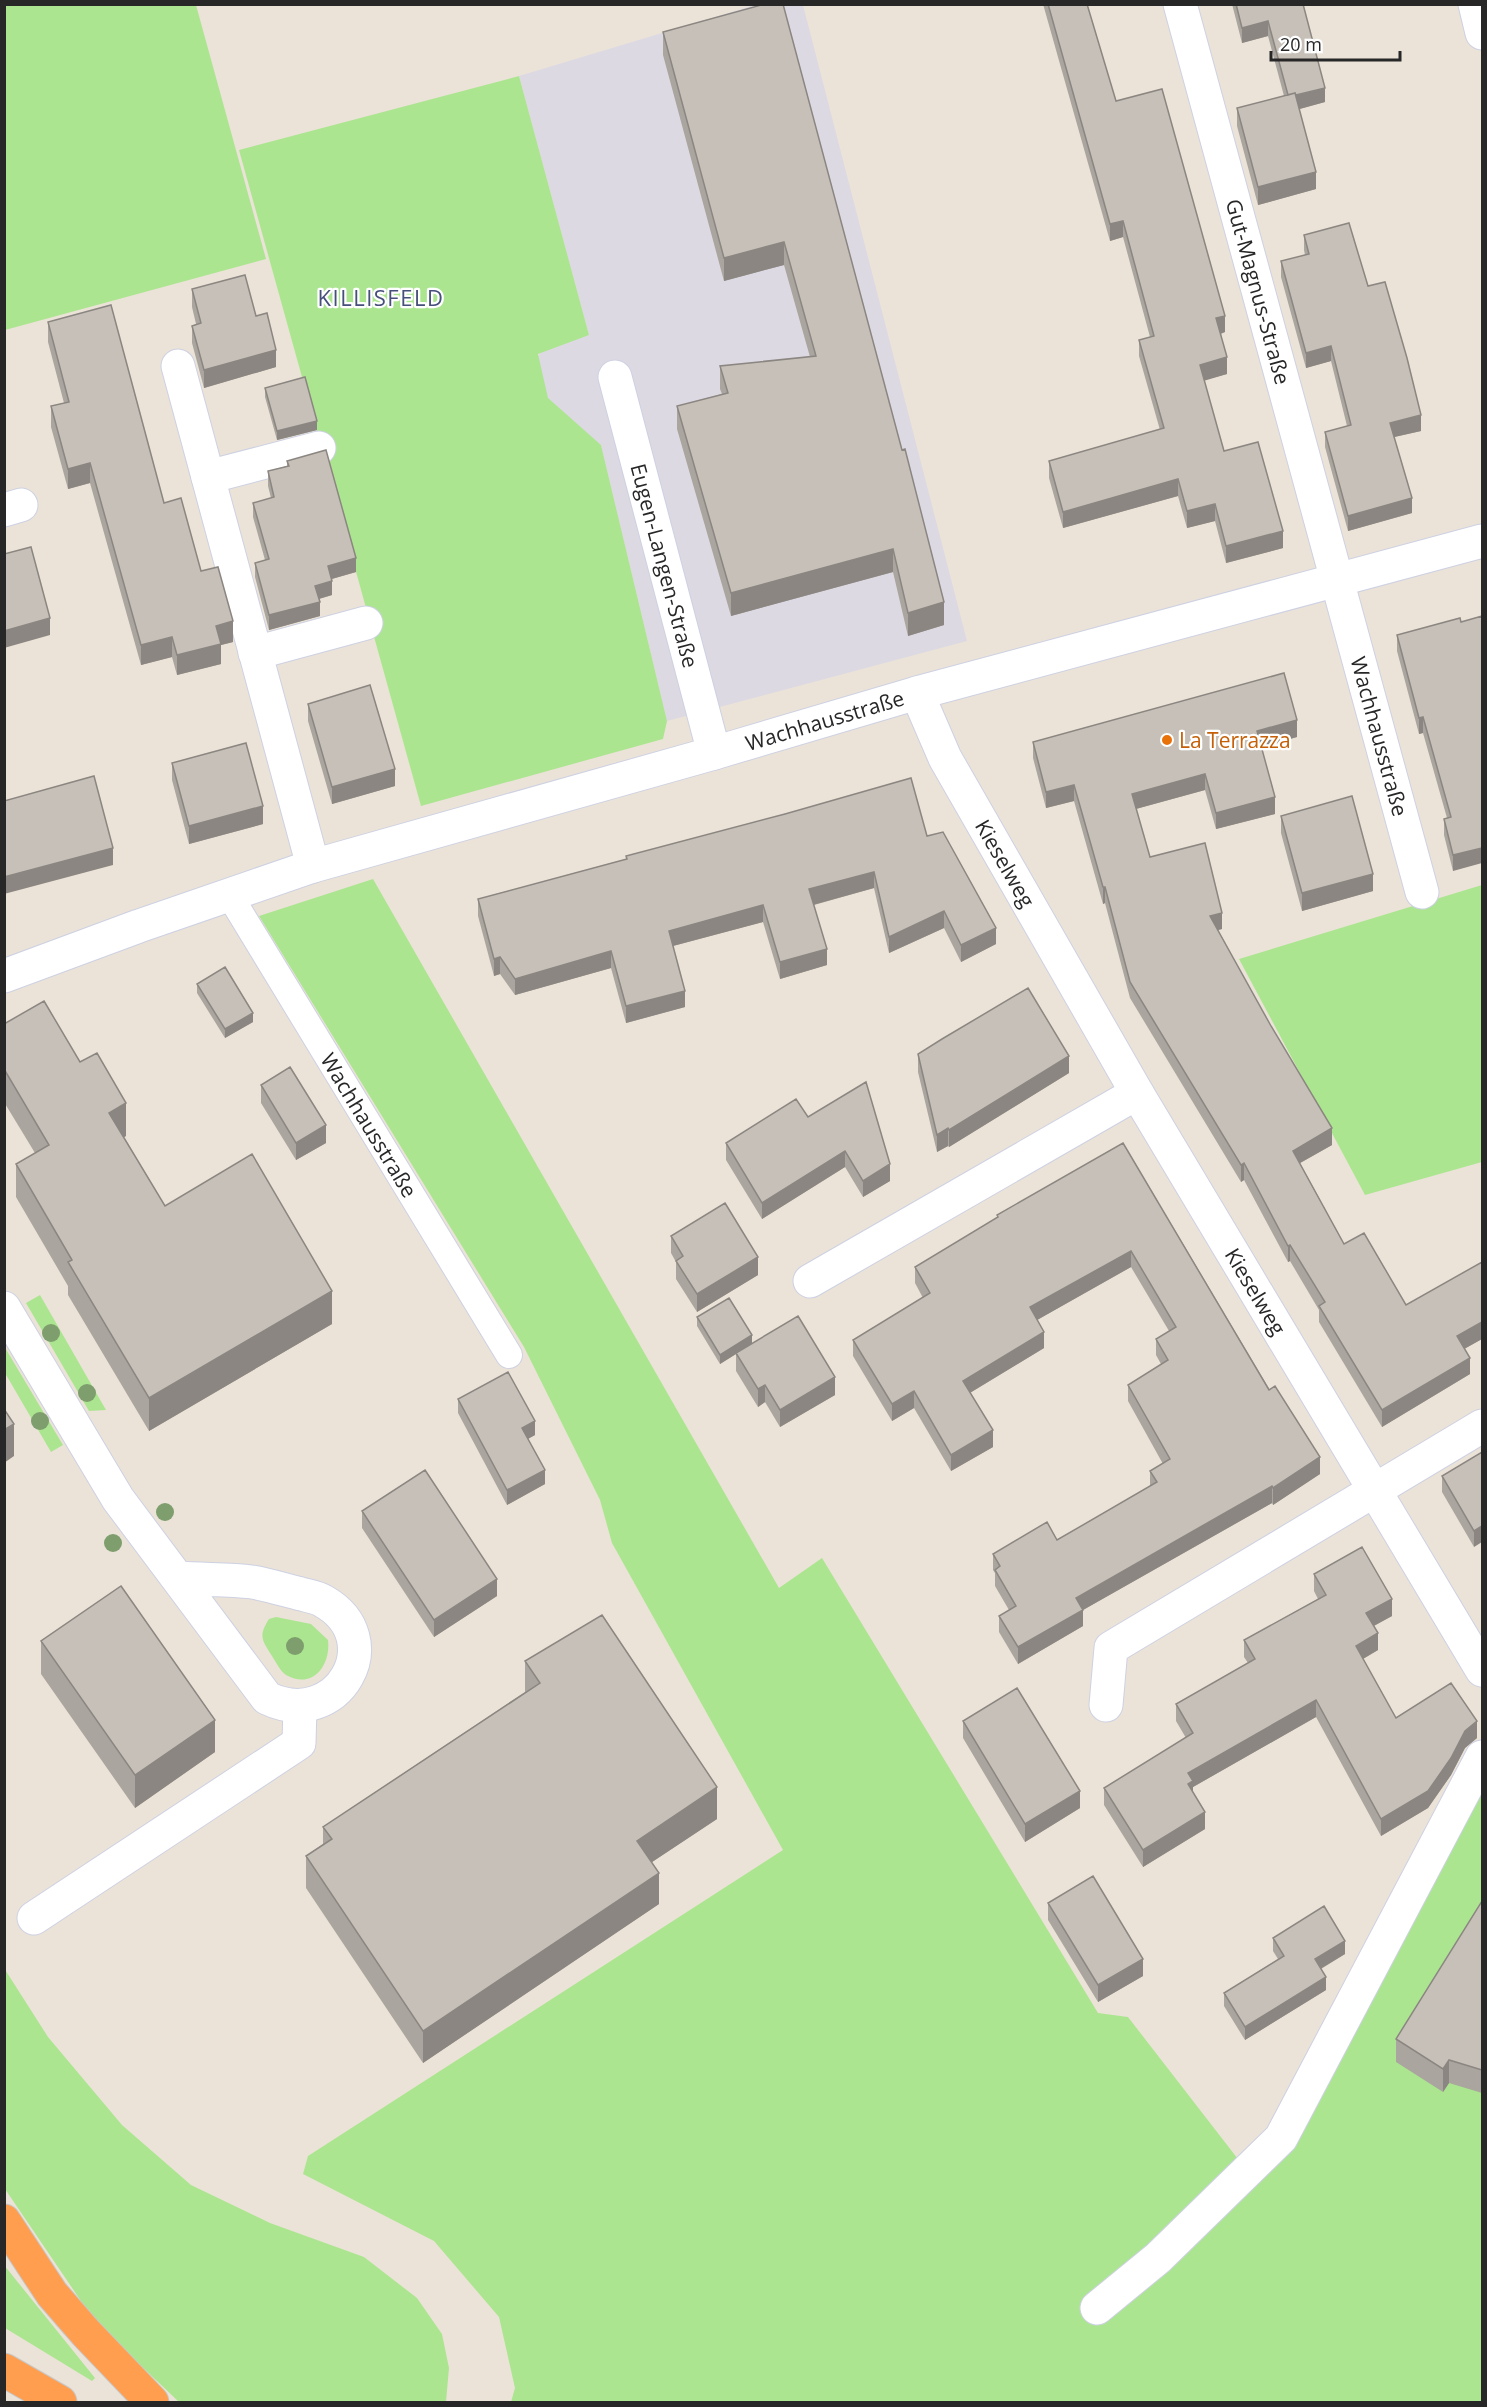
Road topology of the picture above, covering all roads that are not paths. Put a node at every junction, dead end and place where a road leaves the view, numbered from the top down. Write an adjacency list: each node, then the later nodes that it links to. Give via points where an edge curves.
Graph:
1 (1180, 4): 9 (street, Gut-Magnus-Straße)
2 (1475, 4): 3 (street)
3 (1482, 33)
4 (178, 366): 7 (street)
5 (615, 377): 13 (street, Eugen-Langen-Straße)
6 (319, 448): 7 (street)
7 (207, 477): 11 (street)
8 (1482, 541): 9 (street, Wachhausstraße)
9 (1336, 580): 12 (street, Wachhausstraße); 15 (street, Wachhausstraße)
10 (366, 623): 11 (street)
11 (255, 653): 14 (street)
12 (917, 693): 13 (street, Wachhausstraße); 18 (street, Kieselweg, via 945,758)
13 (714, 753): 14 (street, Wachhausstraße)
14 (313, 866): 16 (street, Wachhausstraße)
15 (1422, 892)
16 (230, 896): 17 (street, Wachhausstraße); 21 (lane, Wachhausstraße)
17 (4, 976)
18 (1137, 1094): 19 (street); 23 (street, Kieselweg)
19 (810, 1281)
20 (4, 1308): 24 (street, via 118,1499)
21 (509, 1355)
22 (1482, 1426): 23 (street)
23 (1374, 1490): 25 (street, Kieselweg); 26 (street, via 1111,1648)
24 (179, 1578): 27 (street, via 267,1698 282,1706); 27 (street, via 252,1582 286,1590 322,1600 348,1621 355,1656 350,1672 335,1692 315,1704)
25 (1482, 1670)
26 (1106, 1705)
27 (300, 1707): 29 (street, via 299,1743)
28 (1482, 1757): 31 (street, via 1281,2138 1158,2258)
29 (34, 1918)
30 (4, 2221): 34 (highway, via 52,2294)
31 (1097, 2308)
32 (4, 2370): 33 (highway)
33 (60, 2403)
34 (152, 2403)

